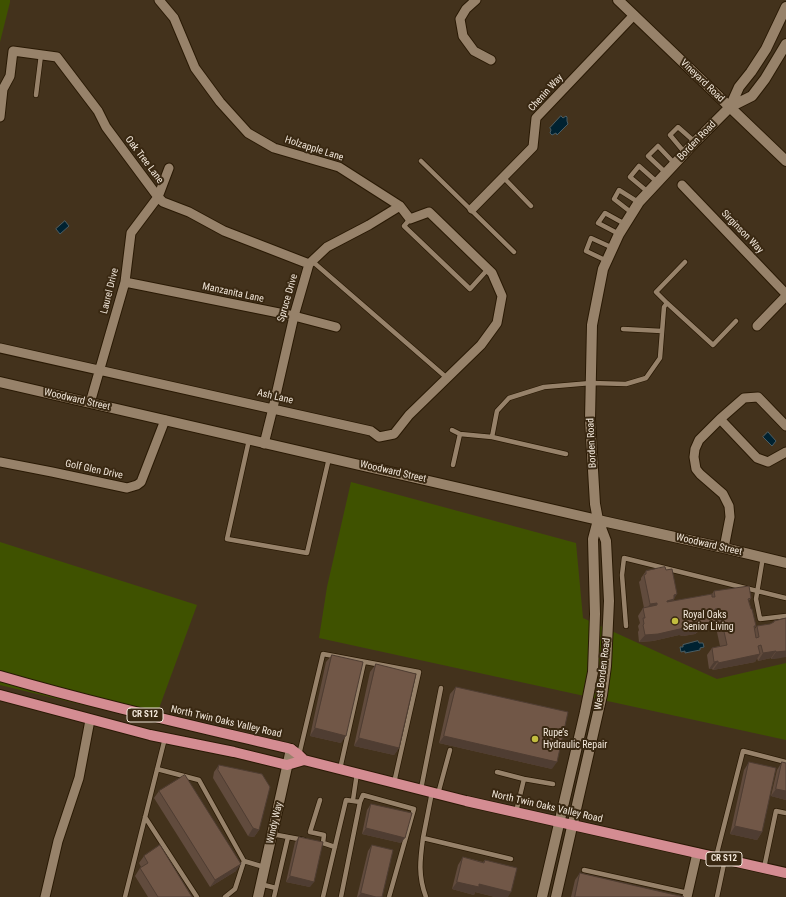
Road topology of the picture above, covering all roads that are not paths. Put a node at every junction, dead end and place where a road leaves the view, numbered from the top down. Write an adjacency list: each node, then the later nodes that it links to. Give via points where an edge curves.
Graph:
1 (476, 0): 8 (street, via 460,19 464,36 474,51)
2 (618, 0): 5 (main road, Vineyard Road)
3 (165, 2): 25 (street, Holzapple Lane, via 177,24 194,68 248,133 274,148 339,167)
4 (786, 7): 10 (main road, Borden Road, via 766,49 738,87)
5 (634, 15): 10 (main road, Vineyard Road); 19 (street, Chenin Way, via 536,118 533,147)
6 (786, 44): 10 (main road, Borden Road, via 766,79 752,96)
7 (41, 55): 9 (lane); 11 (street, Oak Tree Lane, via 14,51 10,76 3,89); 23 (street, Oak Tree Lane, via 57,57)
8 (491, 60)
9 (36, 96)
10 (730, 107): 12 (main road, Borden Road); 15 (main road, Vineyard Road)
11 (0, 117)
12 (695, 142): 13 (main road, Borden Road); 13 (lane, via 678,127 670,135)
13 (685, 153): 16 (main road, Borden Road)
14 (421, 161): 27 (lane)
15 (786, 162)
16 (675, 164): 18 (main road, Borden Road); 18 (lane, via 658,146 648,156)
17 (169, 168): 23 (street, Laurel Drive)
18 (666, 173): 20 (main road, Borden Road)
19 (503, 177): 26 (lane); 27 (street, Chenin Way)
20 (657, 182): 22 (main road, Borden Road); 22 (lane, via 639,166 630,177)
21 (682, 185): 39 (street, Sirginson Way)
22 (648, 192): 24 (main road, Borden Road)
23 (158, 197): 35 (street, Oak Tree Lane, via 163,202 189,212 224,231); 38 (street, Laurel Drive, via 131,233)
24 (640, 202): 28 (main road, Borden Road); 28 (lane, via 619,190 614,199)
25 (400, 206): 29 (street, Holzapple Lane); 35 (street, via 327,247)
26 (531, 206)
27 (472, 209): 33 (lane)
28 (632, 213): 30 (main road, Borden Road)
29 (410, 219): 37 (street, via 429,212); 37 (lane, via 404,226 470,289)
30 (625, 224): 31 (main road, Borden Road); 31 (lane, via 605,213 598,223)
31 (619, 234): 32 (main road, Borden Road)
32 (613, 248): 34 (main road, Borden Road); 34 (lane, via 591,238 586,251)
33 (514, 252)
34 (607, 261): 51 (main road, Borden Road, via 603,269 592,325)
35 (311, 262): 41 (street, Spruce Drive); 49 (lane)
36 (685, 262): 40 (lane, via 656,292)
37 (488, 269): 49 (street, Ash Lane, via 502,296 497,323 480,345)
38 (125, 282): 41 (street, Manzanita Lane); 48 (street, Laurel Drive)
39 (786, 295): 43 (street)
40 (668, 303): 42 (lane, via 713,345); 46 (lane, via 664,307)
41 (294, 316): 44 (street, Manzanita Lane); 53 (street, Spruce Drive)
42 (736, 320)
43 (758, 326)
44 (336, 327)
45 (623, 329): 46 (lane)
46 (662, 331): 51 (lane, via 660,358 646,378 626,384)
47 (0, 348): 48 (street, Ash Lane)
48 (99, 371): 52 (street, Laurel Drive); 53 (street, Ash Lane)
49 (447, 378): 53 (street, Ash Lane, via 409,415 394,434 379,438 371,431)
50 (0, 382): 52 (main road, Woodward Street)
51 (591, 383): 59 (lane, via 544,387 509,398 498,411); 67 (main road, Borden Road, via 591,426)
52 (90, 403): 55 (main road, Woodward Street)
53 (273, 408): 61 (street, Spruce Drive)
54 (720, 419): 56 (street, via 744,398 758,397); 62 (street, via 757,458 768,462); 68 (street, via 699,440 694,457 696,469 723,494 729,506 730,517)
55 (165, 420): 60 (main road, Woodward Street); 65 (street, Golf Glen Drive, via 141,482 127,488)
56 (786, 426)
57 (452, 430): 58 (lane)
58 (460, 434): 59 (lane); 66 (lane)
59 (492, 437): 63 (lane)
60 (249, 440): 61 (main road, Woodward Street); 64 (lane, via 227,539 307,553)
61 (264, 444): 64 (main road, Woodward Street)
62 (786, 452)
63 (566, 454)
64 (328, 458): 67 (main road, Woodward Street)
65 (0, 462)
66 (453, 465)
67 (598, 520): 68 (main road, Woodward Street); 100 (main road, Borden Road, via 593,539 595,628 592,672); 101 (main road, West Borden Road, via 606,541 609,601 606,666 598,716)
68 (724, 548): 69 (main road, Woodward Street)
69 (763, 557): 70 (main road, Woodward Street); 71 (lane)
70 (786, 563)
71 (757, 592): 72 (lane); 73 (lane, via 760,619); 74 (lane, via 624,558 622,575)
72 (786, 598)
73 (786, 616)
74 (626, 626)
75 (364, 662): 82 (lane, via 323,654); 86 (lane); 90 (lane, via 419,672)
76 (0, 676): 82 (main road, North Twin Oaks Valley Road / CR S12)
77 (441, 688): 92 (lane)
78 (0, 695): 79 (main road, CR S12)
79 (90, 720): 80 (main road, CR S12); 121 (street, via 79,778 58,841)
80 (165, 738): 84 (main road, CR S12); 85 (lane)
81 (450, 750): 93 (lane)
82 (298, 755): 84 (main road); 84 (main road, Windy Way); 86 (main road, North Twin Oaks Valley Road / CR S12)
83 (786, 762): 110 (lane, via 742,751)
84 (287, 765): 102 (main road, Windy Way)
85 (157, 769): 99 (lane); 112 (lane, via 199,780)
86 (340, 769): 88 (main road, North Twin Oaks Valley Road / CR S12)
87 (497, 772): 89 (lane)
88 (357, 773): 90 (main road, North Twin Oaks Valley Road / CR S12); 95 (lane)
89 (524, 779): 91 (lane); 97 (lane)
90 (394, 783): 92 (main road, North Twin Oaks Valley Road / CR S12)
91 (553, 784)
92 (420, 790): 93 (main road, North Twin Oaks Valley Road / CR S12)
93 (435, 793): 97 (main road, North Twin Oaks Valley Road / CR S12); 104 (lane)
94 (320, 800): 107 (lane, via 310,832 324,835)
95 (352, 800): 96 (lane); 108 (lane, via 346,800)
96 (360, 802): 129 (lane); 130 (lane, via 363,795 414,809)
97 (516, 812): 100 (main road, North Twin Oaks Valley Road / CR S12)
98 (786, 812): 114 (lane, via 776,811)
99 (145, 817): 119 (lane); 124 (lane)
100 (560, 822): 101 (main road, North Twin Oaks Valley Road / CR S12); 132 (main road)
101 (573, 825): 109 (main road, North Twin Oaks Valley Road / CR S12); 133 (main road, West Borden Road)
102 (272, 834): 103 (lane); 113 (main road, Windy Way)
103 (288, 837): 105 (lane); 118 (lane)
104 (423, 838): 111 (lane); 131 (lane, via 419,870)
105 (309, 841)
106 (316, 842): 107 (lane)
107 (323, 843): 108 (lane)
108 (335, 847): 128 (lane)
109 (697, 853): 110 (main road, North Twin Oaks Valley Road / CR S12); 120 (street)
110 (721, 858): 114 (main road, North Twin Oaks Valley Road / CR S12); 134 (lane)
111 (510, 859)
112 (244, 861): 113 (lane); 125 (lane, via 235,889)
113 (264, 867): 117 (main road, Windy Way)
114 (764, 868): 116 (main road, North Twin Oaks Valley Road / CR S12)
115 (584, 870): 120 (lane)
116 (786, 873)
117 (260, 884): 118 (lane); 126 (main road, Windy Way)
118 (276, 888): 127 (lane)
119 (127, 891): 122 (lane); 123 (lane)
120 (687, 895)
121 (46, 897)
122 (125, 897)
123 (131, 897)
124 (197, 897)
125 (225, 897)
126 (258, 897)
127 (274, 897)
128 (323, 897)
129 (341, 897)
130 (389, 897)
131 (426, 897)
132 (542, 897)
133 (556, 897)
134 (717, 897)

